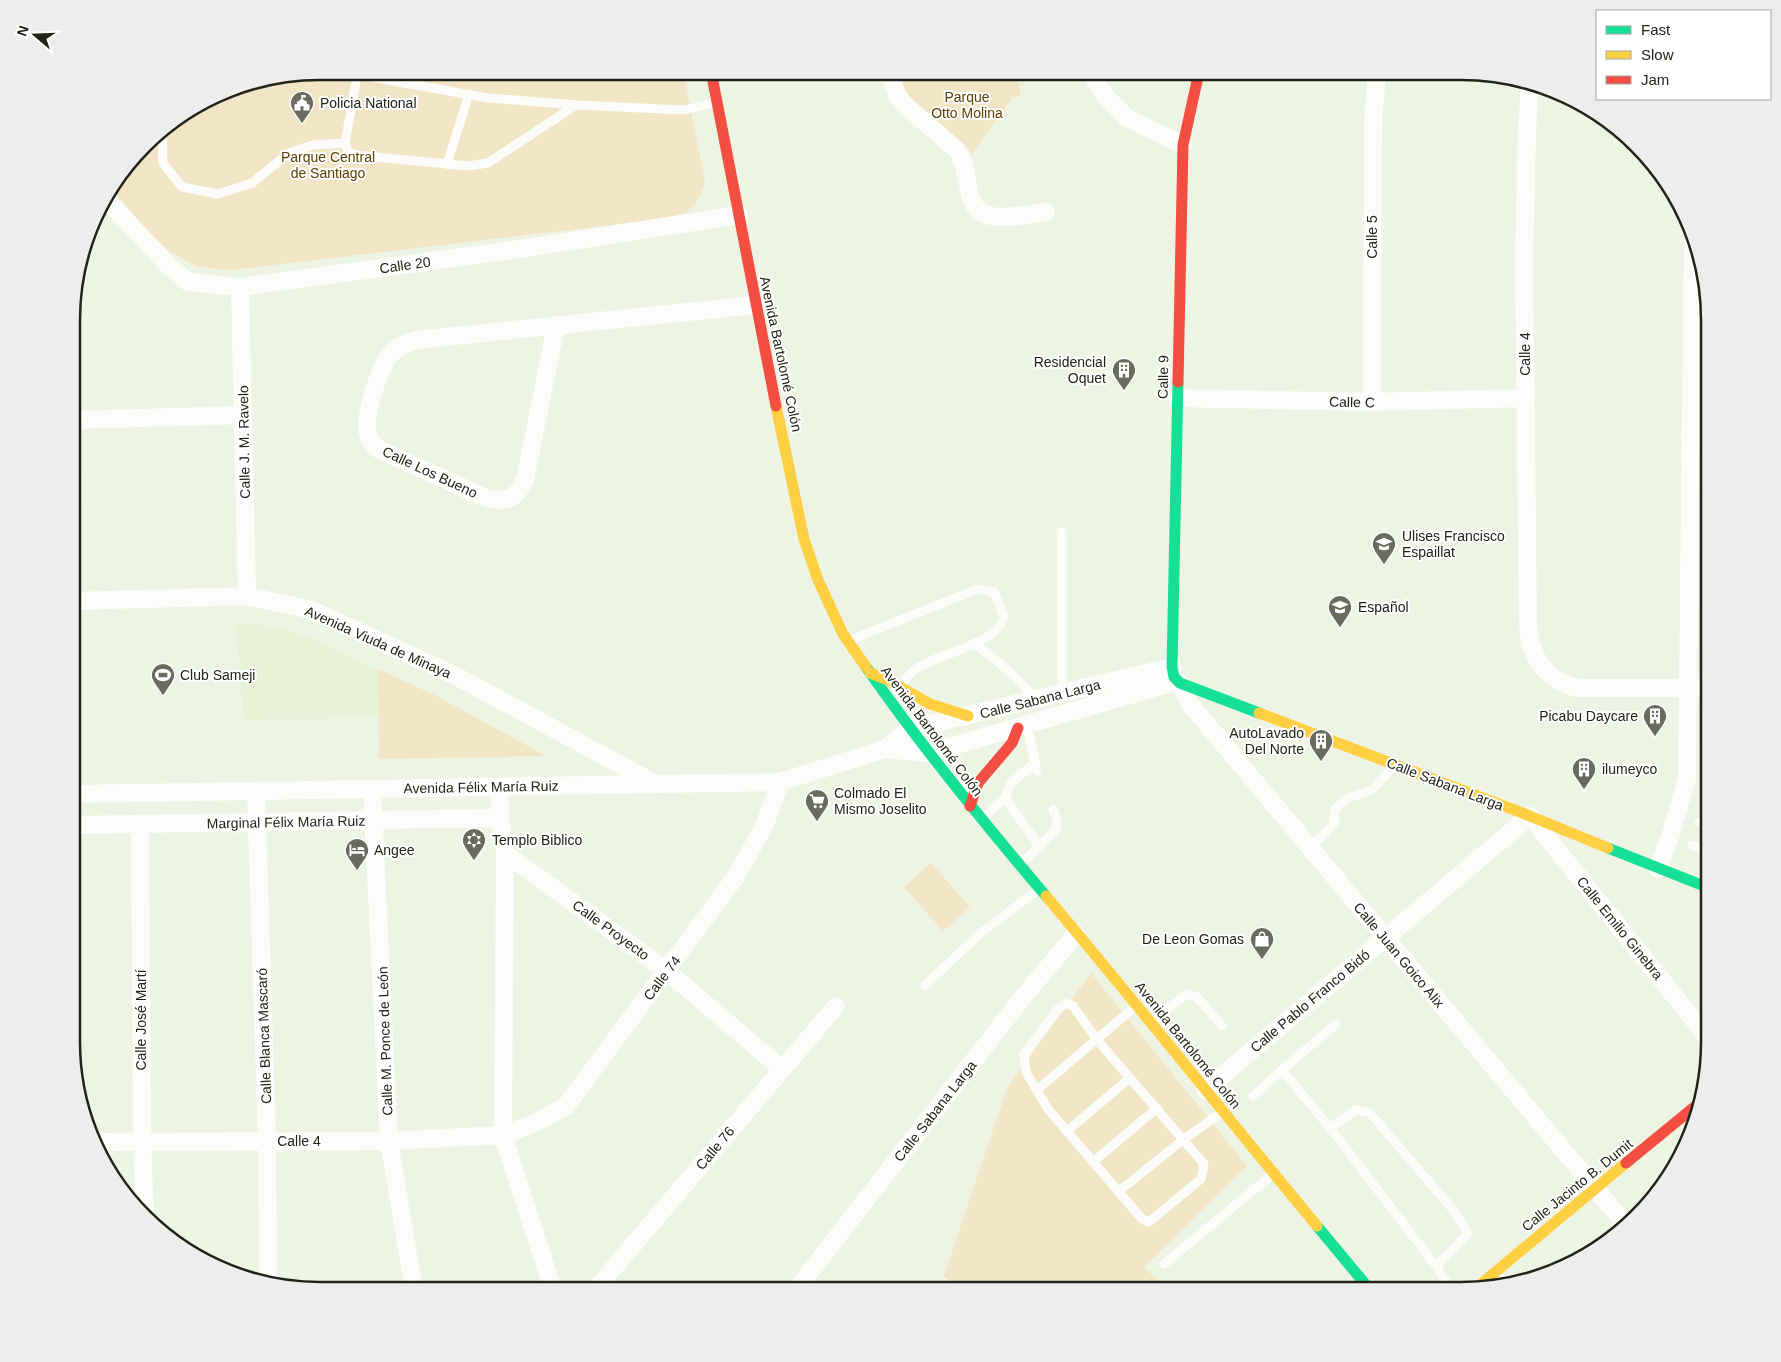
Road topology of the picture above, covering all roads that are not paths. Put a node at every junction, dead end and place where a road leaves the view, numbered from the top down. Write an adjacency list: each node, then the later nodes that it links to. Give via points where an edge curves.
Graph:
1 (357, 80): 13 (lane)
2 (395, 80): 9 (lane)
3 (713, 80): 10 (main road, Avenida Bartolomé Colón)
4 (892, 80): 17 (street, via 904,104 959,152 972,200 981,212 994,216)
5 (1095, 80): 14 (street, via 1106,97 1128,118)
6 (1197, 80): 14 (main road, Calle 9)
7 (1376, 80): 25 (street, Calle 5, via 1373,124)
8 (1530, 90): 24 (street, Calle 4, via 1524,260)
9 (469, 94): 11 (lane); 15 (lane)
10 (717, 102): 11 (lane, via 684,110); 18 (main road, Avenida Bartolomé Colón)
11 (576, 105): 15 (lane, via 488,163 468,166)
12 (162, 140): 13 (lane, via 163,163 182,188 218,194 252,183 289,153 313,146)
13 (345, 143): 15 (lane, via 354,155)
14 (1184, 144): 23 (main road, Calle 9)
15 (447, 164)
16 (110, 204): 20 (street, Calle 20, via 188,282)
17 (1046, 212)
18 (738, 215): 20 (street, Calle 20); 21 (main road, Avenida Bartolomé Colón)
19 (1693, 257): 28 (street)
20 (240, 288): 26 (street, Calle J. M. Ravelo)
21 (755, 305): 22 (street, Calle Los Bueno); 33 (main road, Avenida Bartolomé Colón, via 804,540 818,580)
22 (556, 326): 22 (street, Calle Los Bueno, via 525,480 519,493 511,499 486,498 380,450 372,443 367,416 383,366 390,354 401,346 433,337)
23 (1178, 398): 25 (street, Calle C); 36 (main road, Calle 9)
24 (1525, 398): 25 (street, Calle C); 39 (street, Calle 4, via 1528,624 1534,655 1553,678 1578,688)
25 (1372, 402)
26 (243, 415): 27 (street); 31 (street, Calle J. M. Ravelo)
27 (80, 420)
28 (1690, 437): 29 (street); 39 (street)
29 (1701, 437)
30 (1062, 532): 40 (lane)
31 (247, 596): 32 (street, Avenida Viuda de Minaya); 49 (street, Avenida Viuda de Minaya, via 312,610 456,676)
32 (80, 601)
33 (848, 641): 34 (lane, via 978,589 990,589 1004,618 998,630); 35 (main road, Avenida Bartolomé Colón)
34 (974, 643): 37 (lane, via 919,667 907,676); 41 (lane, via 1009,671)
35 (868, 672): 37 (main road); 44 (main road, Avenida Bartolomé Colón)
36 (1176, 677): 40 (street, Calle Sabana Larga); 43 (street, Calle Sabana Larga); 47 (main road, Calle Sabana Larga); 66 (street, Calle Juan Goico Alix, via 1190,704)
37 (901, 688): 42 (main road, via 945,711)
38 (1701, 688): 39 (street, Calle 4)
39 (1688, 689): 70 (street, via 1687,778)
40 (1062, 694): 41 (street, Calle Sabana Larga)
41 (1037, 700): 42 (street, Calle Sabana Larga)
42 (968, 716): 44 (street, Calle Sabana Larga)
43 (1022, 726): 46 (street, Calle Sabana Larga); 54 (lane, via 1036,767 1010,785); 55 (main road, via 978,783)
44 (909, 729): 45 (street, Avenida Félix María Ruiz); 46 (main road, Avenida Bartolomé Colón)
45 (885, 749): 46 (street, Avenida Félix María Ruiz); 48 (street, Avenida Félix María Ruiz)
46 (928, 753): 55 (main road, Avenida Bartolomé Colón)
47 (1395, 765): 57 (main road, Calle Sabana Larga); 66 (lane, via 1372,790 1348,798 1335,809 1334,824)
48 (780, 782): 49 (street, Avenida Félix María Ruiz); 75 (street, Calle 74, via 765,824 737,875)
49 (656, 784): 50 (street, Avenida Félix María Ruiz)
50 (499, 787): 51 (street, Avenida Félix María Ruiz); 58 (street)
51 (372, 789): 52 (street, Avenida Félix María Ruiz); 60 (street, Calle M. Ponce de León)
52 (256, 791): 53 (street, Avenida Félix María Ruiz); 61 (street, Calle Blanca Mascaró)
53 (80, 794)
54 (1005, 798): 59 (lane); 65 (lane)
55 (970, 806): 59 (main road, Avenida Bartolomé Colón)
56 (1053, 809): 65 (lane, via 1058,825)
57 (1530, 816): 70 (main road, Calle Sabana Larga); 74 (street, Calle Pablo Franco Bidó); 82 (street, Calle Emilio Ginebra)
58 (500, 818): 60 (street, Marginal Félix María Ruiz); 68 (street)
59 (982, 819): 69 (main road, Avenida Bartolomé Colón)
60 (375, 821): 61 (street, Marginal Félix María Ruiz); 99 (street, Calle M. Ponce de León)
61 (257, 822): 62 (street, Marginal Félix María Ruiz); 97 (street, Calle Blanca Mascaró)
62 (140, 824): 63 (street, Marginal Félix María Ruiz); 98 (street, Calle José Martí)
63 (80, 825)
64 (1692, 846): 67 (lane)
65 (1040, 847): 69 (lane)
66 (1310, 848): 74 (street, Calle Juan Goico Alix)
67 (1701, 849)
68 (505, 853): 75 (street, Calle Proyecto); 95 (street)
69 (1019, 866): 72 (main road, Avenida Bartolomé Colón)
70 (1658, 869): 71 (main road, Calle Sabana Larga)
71 (1701, 885)
72 (1039, 889): 73 (main road, Avenida Bartolomé Colón); 76 (lane, via 982,932)
73 (1076, 934): 77 (main road, Avenida Bartolomé Colón); 116 (street, Calle Sabana Larga, via 1023,997)
74 (1384, 937): 88 (street, Calle Pablo Franco Bidó); 103 (street, Calle Juan Goico Alix)
75 (667, 971): 84 (street, Calle Proyecto); 95 (street, Calle 74, via 566,1106)
76 (925, 985)
77 (1137, 1005): 79 (main road, Avenida Bartolomé Colón); 83 (lane)
78 (836, 1006): 84 (street, Calle 76)
79 (1151, 1021): 81 (lane, via 1187,994 1196,997); 88 (main road, Avenida Bartolomé Colón)
80 (1336, 1024): 85 (lane)
81 (1222, 1026)
82 (1701, 1029)
83 (1098, 1041): 86 (lane); 87 (lane); 87 (lane, via 1073,1006 1066,1004 1058,1009 1024,1054 1026,1072)
84 (782, 1069): 115 (street, Calle 76)
85 (1282, 1070): 89 (lane); 93 (lane)
86 (1130, 1078): 90 (lane); 94 (lane)
87 (1037, 1090): 94 (lane)
88 (1205, 1090): 92 (main road, Avenida Bartolomé Colón)
89 (1253, 1096)
90 (1157, 1108): 96 (lane); 101 (lane)
91 (1691, 1110): 103 (main road, Calle Jacinto B. Dumit)
92 (1222, 1112): 96 (lane); 102 (main road, Avenida Bartolomé Colón)
93 (1330, 1128): 108 (lane); 108 (lane, via 1356,1110 1370,1113 1455,1212 1468,1234)
94 (1067, 1131): 101 (lane)
95 (503, 1135): 99 (street, Calle 4); 114 (street)
96 (1184, 1139): 104 (lane); 104 (lane, via 1204,1164 1201,1179 1156,1219 1142,1220)
97 (267, 1140): 98 (street, Calle 4); 99 (street, Calle 4); 110 (street, Calle Blanca Mascaró)
98 (142, 1141): 100 (street, Calle 4); 105 (street, Calle José Martí)
99 (389, 1141): 113 (street, Calle M. Ponce de León)
100 (102, 1142)
101 (1094, 1162): 104 (lane)
102 (1273, 1174): 107 (lane); 117 (main road, Avenida Bartolomé Colón)
103 (1595, 1189): 106 (street, Calle Juan Goico Alix); 109 (main road, Calle Jacinto B. Dumit)
104 (1118, 1192)
105 (146, 1207)
106 (1622, 1220)
107 (1164, 1264)
108 (1436, 1266): 118 (lane)
109 (1496, 1271): 111 (lane); 112 (main road, Calle Jacinto B. Dumit)
110 (268, 1276)
111 (1502, 1278)
112 (1485, 1280)
113 (413, 1282)
114 (550, 1282)
115 (601, 1282)
116 (802, 1282)
117 (1363, 1282)
118 (1446, 1282)

